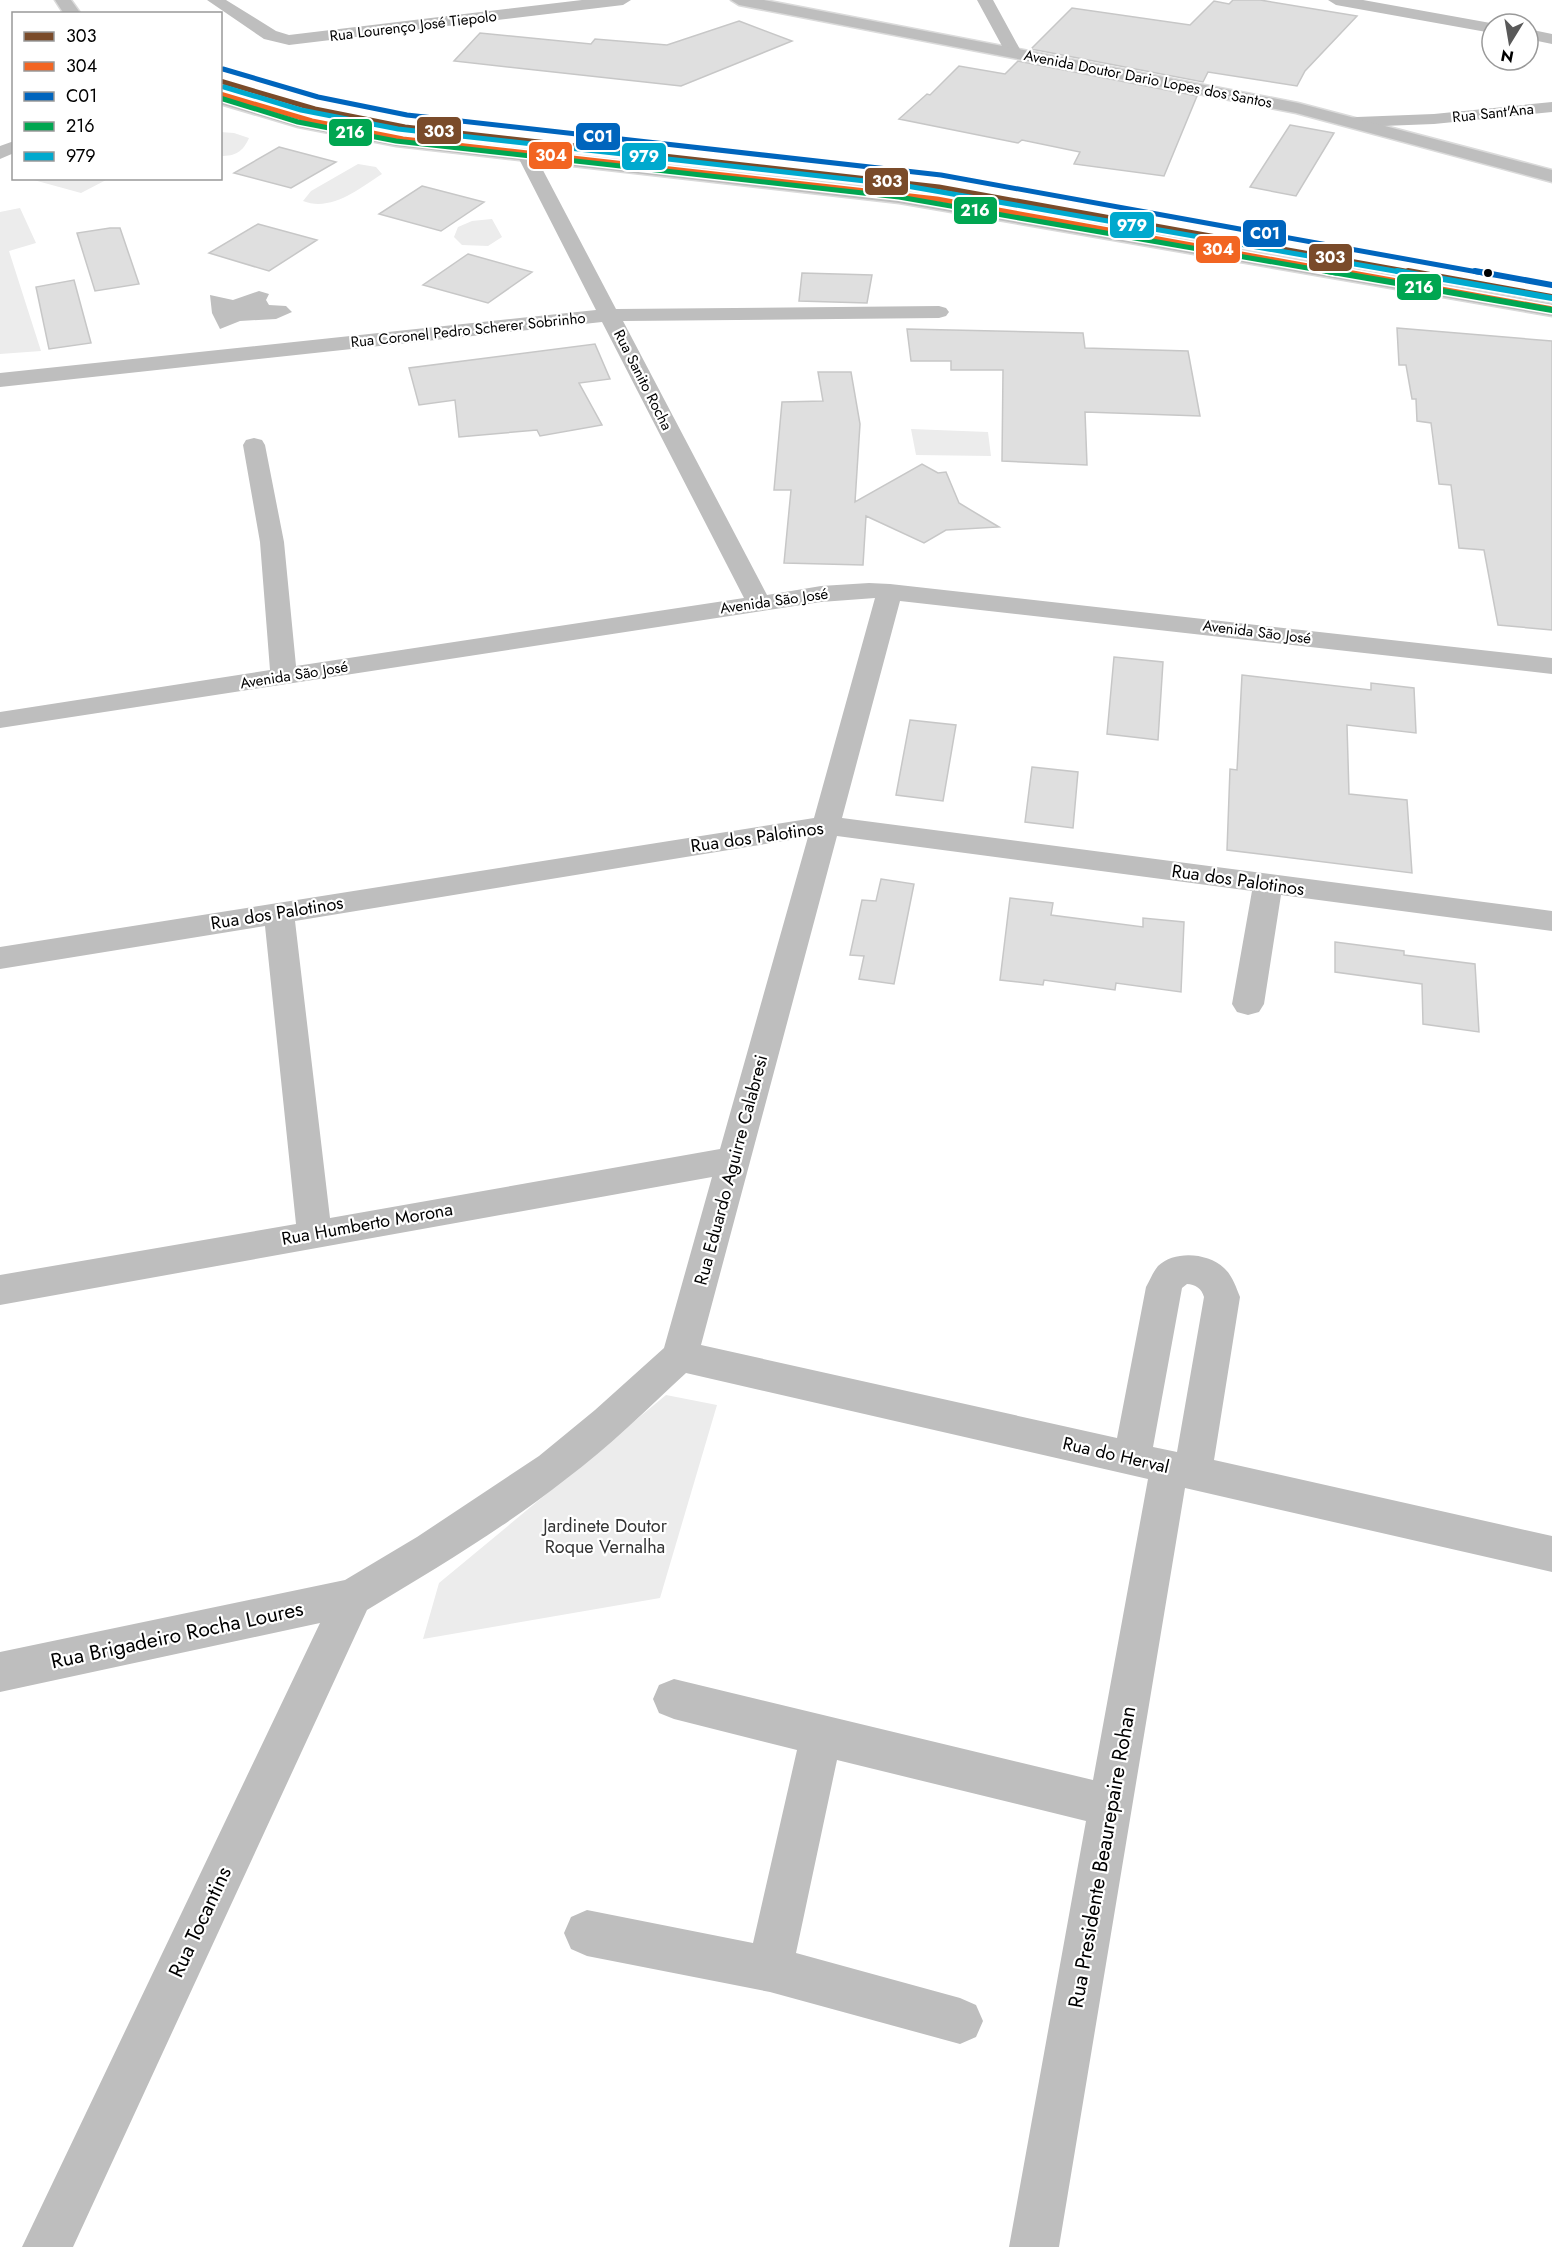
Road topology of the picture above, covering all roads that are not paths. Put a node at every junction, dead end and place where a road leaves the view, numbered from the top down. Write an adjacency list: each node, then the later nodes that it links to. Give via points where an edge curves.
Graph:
1 (215, 0): 2 (street, Rua Lourenço José Tiepolo, via 270,35 289,40)
2 (622, 0)
3 (739, 0): 7 (street, Avenida Doutor Dario Lopes dos Santos)
4 (985, 0): 7 (street)
5 (1344, 1): 6 (street)
6 (1480, 26)
7 (1014, 53): 11 (street, Avenida Doutor Dario Lopes dos Santos)
8 (222, 99): 13 (street, via 298,122 361,135)
9 (1552, 107): 10 (street, Rua Sant'Ana)
10 (1434, 119): 11 (street, Rua Sant'Ana); 12 (street, Rua Sant'Ana, via 1429,129)
11 (1357, 122): 12 (street, Avenida Doutor Dario Lopes dos Santos)
12 (1435, 143): 14 (street, Avenida Doutor Dario Lopes dos Santos)
13 (527, 157): 15 (street, via 927,201); 17 (street, Rua Sanito Rocha)
14 (1552, 176)
15 (1552, 310)
16 (939, 312): 17 (street, Rua Coronel Pedro Scherer Sobrinho)
17 (609, 315): 18 (street, Rua Coronel Pedro Scherer Sobrinho); 21 (street, Rua Sanito Rocha)
18 (0, 380)
19 (255, 446): 23 (street, via 272,542)
20 (890, 591): 21 (street, Avenida São José, via 847,591); 22 (street, Avenida São José); 25 (street, Rua Eduardo Aguirre Calabresi)
21 (759, 603): 23 (street, Avenida São José)
22 (1552, 666)
23 (284, 676): 24 (street, Avenida São José)
24 (0, 720)
25 (826, 825): 26 (street, Rua dos Palotinos); 27 (street, Rua dos Palotinos); 31 (street, Rua Eduardo Aguirre Calabresi)
26 (1268, 884): 28 (street, Rua dos Palotinos); 30 (street)
27 (279, 912): 29 (street, Rua dos Palotinos); 32 (street)
28 (1552, 921)
29 (0, 958)
30 (1248, 1004)
31 (734, 1160): 32 (street, Rua Humberto Morona); 34 (street, Rua Eduardo Aguirre Calabresi)
32 (314, 1233): 33 (street, Rua Humberto Morona)
33 (0, 1290)
34 (680, 1356): 35 (street, Rua do Herval); 37 (street, via 552,1468)
35 (1165, 1466): 36 (street, Rua do Herval); 41 (street, Rua Presidente Beaurepaire Rohan)
36 (1552, 1554)
37 (353, 1597): 38 (street, Rua Brigadeiro Rocha Loures); 45 (street, Rua Tocantins)
38 (0, 1672)
39 (674, 1699): 40 (street)
40 (821, 1735): 41 (street); 43 (street)
41 (1111, 1806): 46 (street, Rua Presidente Beaurepaire Rohan)
42 (587, 1933): 43 (street)
43 (770, 1969): 44 (street)
44 (960, 2021)
45 (47, 2247)
46 (1034, 2247)

